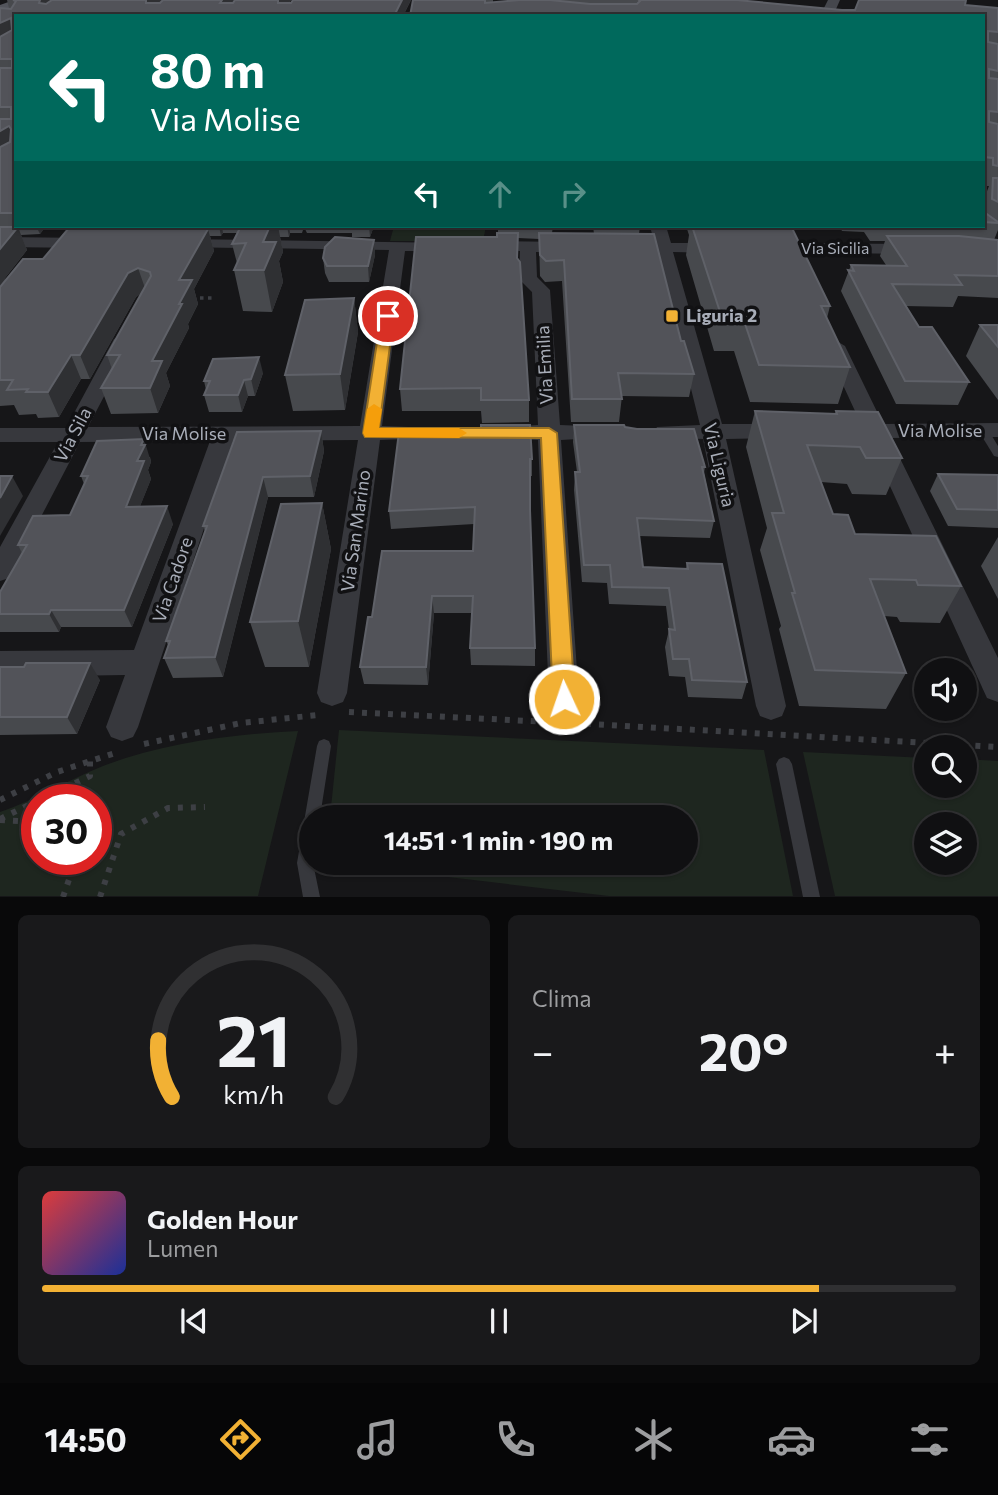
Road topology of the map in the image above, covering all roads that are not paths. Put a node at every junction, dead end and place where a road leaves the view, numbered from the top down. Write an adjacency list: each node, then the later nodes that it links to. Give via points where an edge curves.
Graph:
1 (27, 0): 2 (main road)
2 (3, 15)
3 (62, 228): 6 (street)
4 (659, 228): 13 (street, Via Liguria)
5 (0, 242): 6 (street)
6 (51, 243): 7 (street); 16 (street)
7 (110, 243)
8 (162, 244): 9 (street)
9 (398, 245): 10 (street); 27 (street, Via San Marino)
10 (528, 246): 11 (street); 30 (street, Via Emilia, via 528,279 541,290)
11 (580, 247)
12 (606, 247): 13 (street, Via Sicilia)
13 (664, 247): 14 (street, Via Sicilia); 26 (street, Via Liguria)
14 (789, 248): 15 (street, Via Sicilia); 17 (street)
15 (924, 249)
16 (37, 260)
17 (801, 273)
18 (134, 321): 33 (street, Via Sila)
19 (830, 334): 23 (street)
20 (991, 430): 23 (street, Via Molise); 34 (lane)
21 (808, 431): 26 (street)
22 (835, 431): 23 (street, Via Molise)
23 (876, 431): 38 (street)
24 (617, 432): 30 (street)
25 (645, 432): 26 (street)
26 (713, 432): 41 (street, Via Liguria)
27 (370, 433): 28 (street, Via Molise); 31 (street, Via Molise); 40 (street, Via San Marino)
28 (453, 433)
29 (480, 433): 30 (street)
30 (549, 433): 39 (street, Via Emilia)
31 (224, 434): 33 (street, Via Molise); 36 (street, Via Cadore)
32 (0, 435): 33 (street, Via Molise)
33 (73, 435): 35 (street, Via Sila)
34 (998, 454)
35 (0, 571)
36 (145, 662): 37 (street); 42 (street, Via Cadore)
37 (0, 664)
38 (998, 689)
39 (564, 699)
40 (336, 703)
41 (771, 706)
42 (129, 741)
43 (324, 746): 45 (lane)
44 (784, 764): 48 (lane)
45 (314, 805)
46 (307, 875): 47 (lane)
47 (312, 897)
48 (812, 897)

